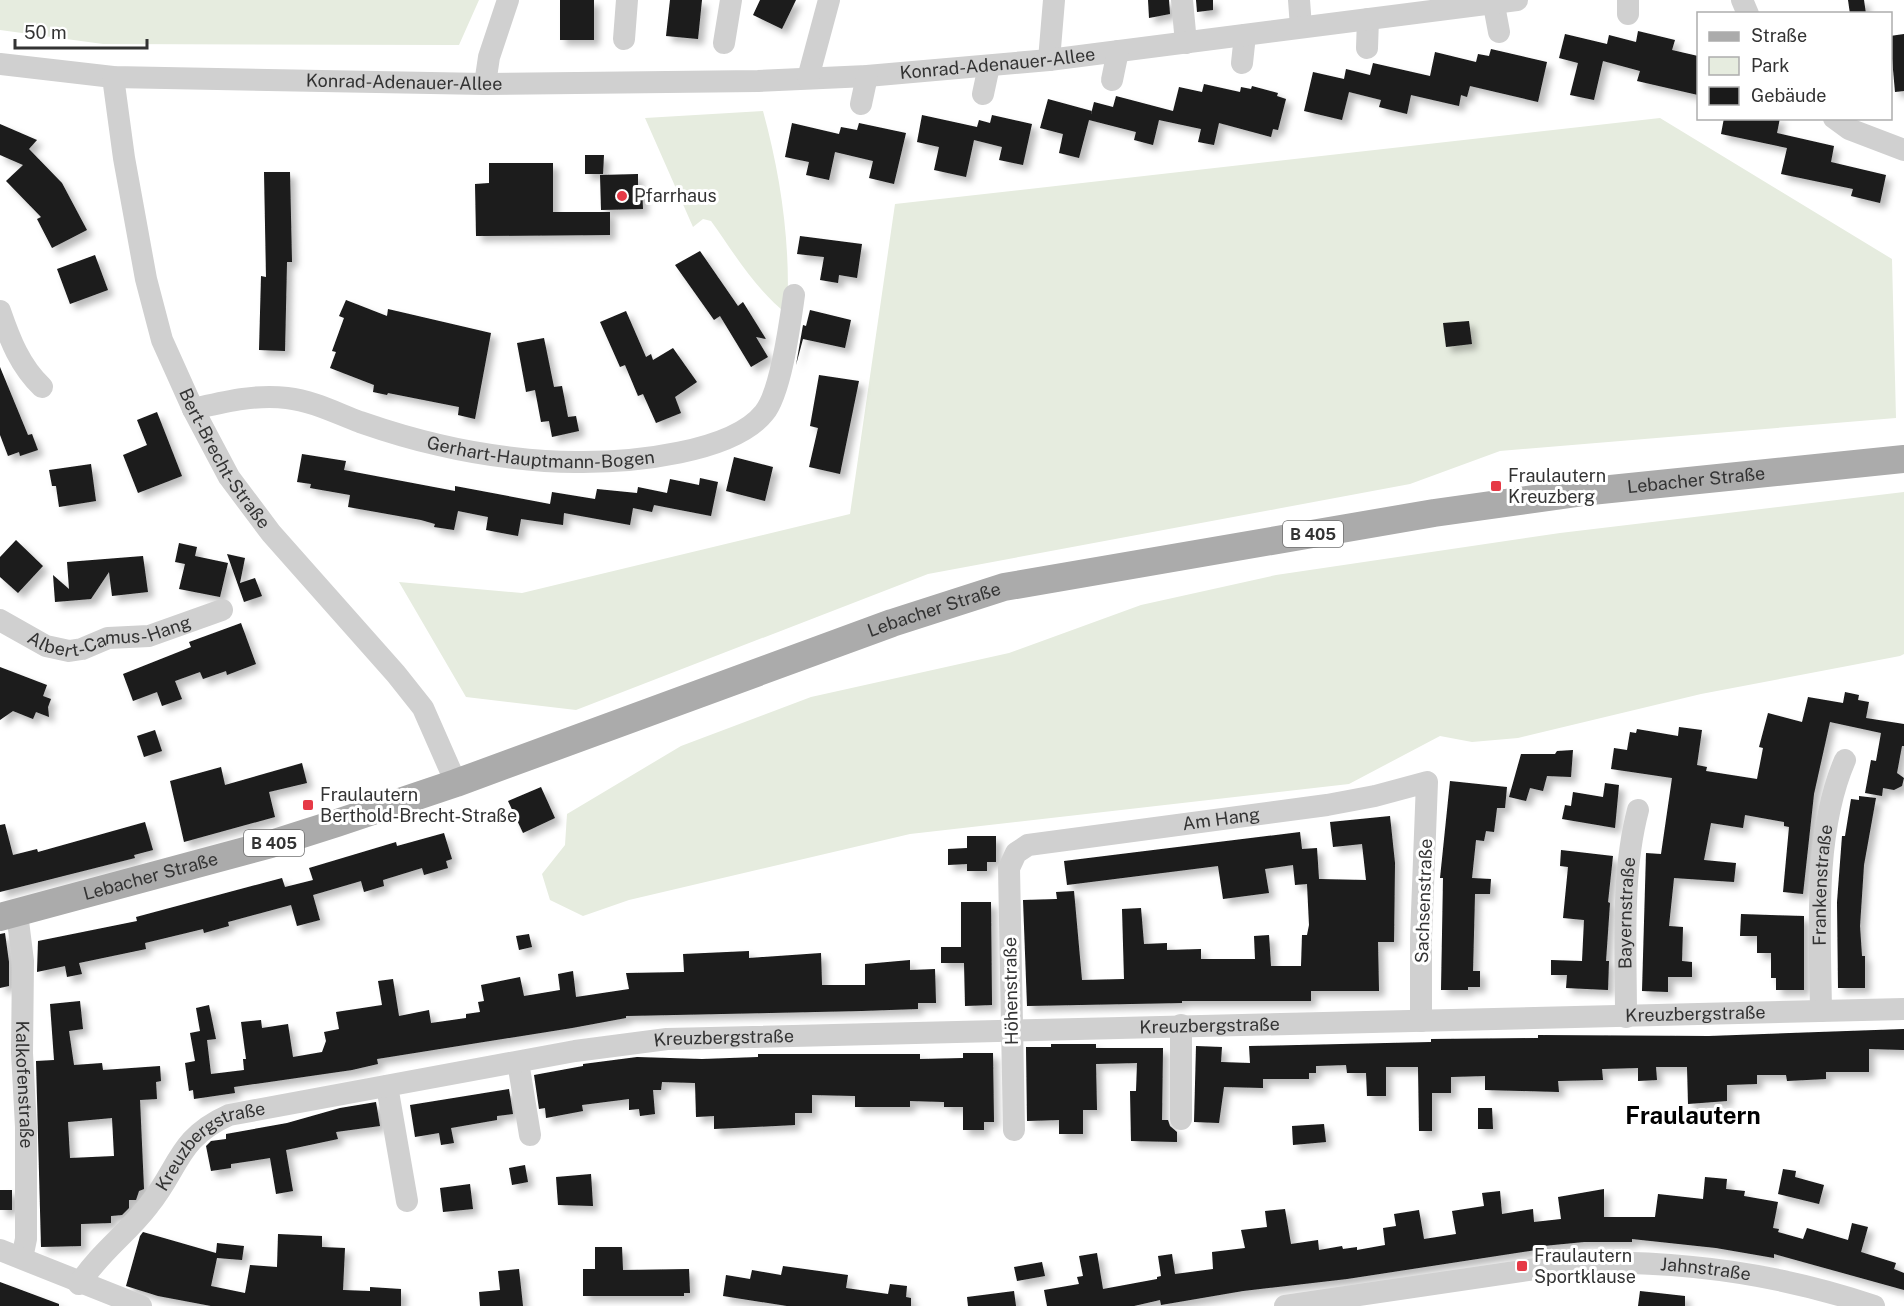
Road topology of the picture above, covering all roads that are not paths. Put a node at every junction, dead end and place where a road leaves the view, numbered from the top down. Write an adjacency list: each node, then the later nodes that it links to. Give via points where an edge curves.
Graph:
1 (508, 0): 27 (street, via 489,57)
2 (627, 0): 14 (street)
3 (731, 0): 15 (street)
4 (829, 0): 25 (street)
5 (1054, 0): 19 (street)
6 (1182, 0): 16 (street)
7 (1299, 0): 11 (street)
8 (1516, 0): 9 (street, Konrad-Adenauer-Allee)
9 (1494, 2): 10 (street, Konrad-Adenauer-Allee); 12 (street)
10 (1380, 12): 11 (street, Konrad-Adenauer-Allee); 17 (street)
11 (1301, 27): 13 (street, Konrad-Adenauer-Allee)
12 (1499, 32)
13 (1245, 35): 16 (street, Konrad-Adenauer-Allee); 20 (street)
14 (624, 39)
15 (724, 43)
16 (1186, 43): 18 (street, Konrad-Adenauer-Allee)
17 (1367, 48)
18 (1118, 51): 19 (street, Konrad-Adenauer-Allee); 26 (street)
19 (1049, 60): 22 (street, Konrad-Adenauer-Allee)
20 (1242, 63)
21 (0, 64): 23 (street, Konrad-Adenauer-Allee)
22 (989, 66): 24 (street, Konrad-Adenauer-Allee); 28 (street)
23 (113, 76): 27 (street, Konrad-Adenauer-Allee); 35 (street, Bert-Brecht-Straße, via 146,279 162,340)
24 (867, 76): 25 (street, Konrad-Adenauer-Allee); 29 (street)
25 (808, 78): 27 (street, Konrad-Adenauer-Allee)
26 (1112, 80)
27 (485, 84)
28 (983, 94)
29 (861, 104)
30 (1837, 120): 31 (street, via 1849,129)
31 (1904, 150)
32 (794, 295): 35 (street, Gerhart-Hauptmann-Bogen, via 776,392 765,413 728,438 653,456 580,462 486,454 439,445 290,398 232,400)
33 (0, 311): 34 (street, via 18,357)
34 (42, 387)
35 (193, 409): 41 (street, Bert-Brecht-Straße, via 229,477 271,533 423,708)
36 (1904, 459): 41 (main road, Lebacher Straße / B 405, via 1603,490 1434,513 1004,587 892,623)
37 (222, 610): 38 (street, Albert-Camus-Hang, via 149,636 108,638 69,651 46,646)
38 (0, 620)
39 (1845, 760): 46 (street, Frankenstraße, via 1826,843)
40 (1427, 782): 43 (street, Am Hang, via 1327,805 1028,845); 48 (street, Sachsenstraße)
41 (456, 783): 44 (main road, Lebacher Straße / B 405, via 271,844)
42 (1638, 810): 47 (street, Bayernstraße, via 1628,896)
43 (1016, 853): 50 (street, Höhenstraße, via 1009,868)
44 (8, 915): 58 (street, Kalkofenstraße, via 23,970 22,1053 27,1126 26,1239)
45 (1904, 1009): 46 (street, Kreuzbergstraße)
46 (1821, 1011): 47 (street, Kreuzbergstraße)
47 (1626, 1017): 48 (street, Kreuzbergstraße)
48 (1421, 1021): 49 (street, Kreuzbergstraße)
49 (1181, 1025): 50 (street, Kreuzbergstraße); 53 (street)
50 (1012, 1029): 51 (street, Kreuzbergstraße, via 667,1038); 54 (street, Höhenstraße)
51 (518, 1062): 52 (street, Kreuzbergstraße); 55 (street)
52 (387, 1086): 56 (street); 59 (street, Kreuzbergstraße, via 256,1108 208,1125 188,1145 148,1207 94,1262)
53 (1181, 1119)
54 (1014, 1130)
55 (530, 1135)
56 (407, 1202)
57 (0, 1250): 58 (street)
58 (22, 1258): 59 (street)
59 (79, 1284): 60 (street)
60 (141, 1306)
61 (1285, 1306): 62 (street, Jahnstraße, via 1575,1263 1607,1262 1727,1270 1787,1280)
62 (1874, 1306)

